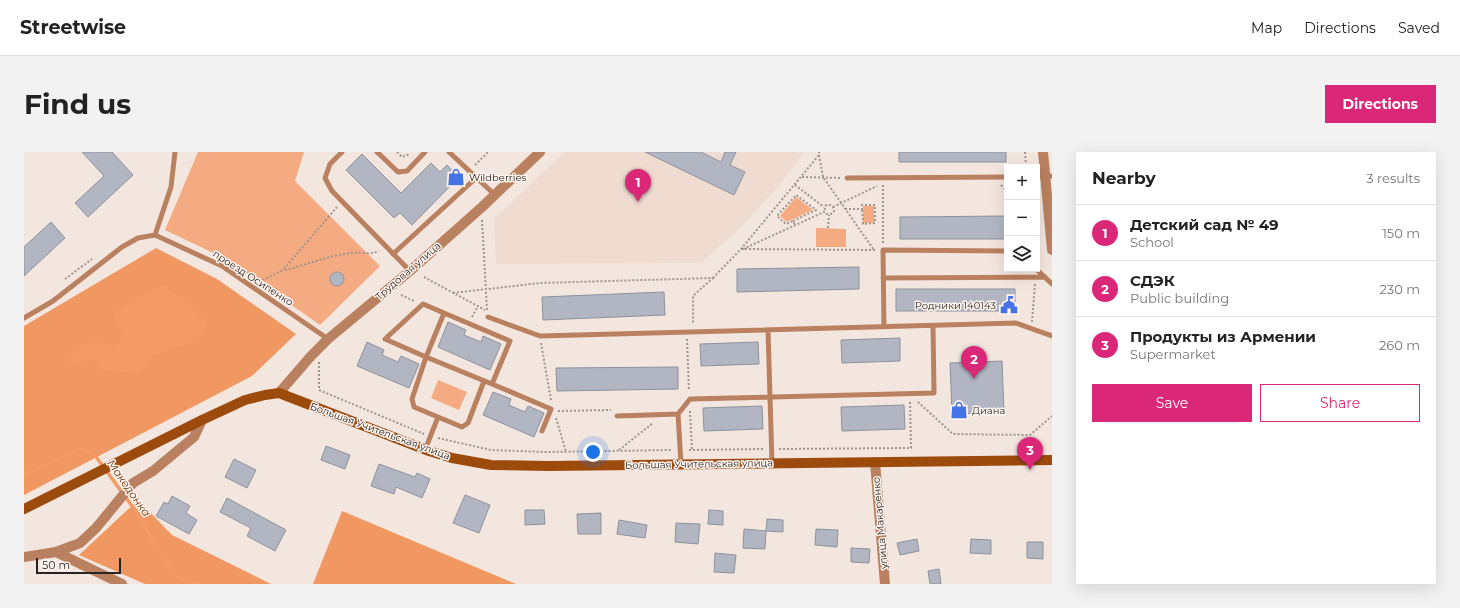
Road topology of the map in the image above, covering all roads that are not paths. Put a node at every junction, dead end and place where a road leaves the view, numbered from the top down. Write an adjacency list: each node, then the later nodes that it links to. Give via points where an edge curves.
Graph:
1 (175, 152): 13 (lane, via 171,187)
2 (342, 152): 16 (lane, via 330,164 326,178 332,191)
3 (377, 152): 4 (lane, via 398,172 407,171)
4 (425, 152)
5 (449, 152): 10 (lane)
6 (540, 152): 12 (street, Трудовая улица)
7 (1043, 152): 9 (street)
8 (1004, 177): 11 (lane)
9 (1045, 177): 14 (street)
10 (476, 178): 12 (lane); 16 (lane)
11 (847, 178)
12 (495, 195): 17 (street, Трудовая улица)
13 (155, 235): 24 (lane, via 138,238 122,247 53,301); 29 (lane, проезд Осипенко, via 222,266)
14 (1052, 250)
15 (1004, 251): 19 (lane, via 883,250)
16 (393, 254): 17 (lane)
17 (410, 271): 29 (street, Трудовая улица)
18 (1039, 272): 20 (lane)
19 (884, 278): 20 (lane); 26 (lane)
20 (1045, 278): 21 (lane)
21 (1052, 284)
22 (444, 313): 30 (lane); 30 (lane, via 423,304 385,340); 32 (lane, via 510,341)
23 (488, 314): 27 (lane, via 540,336)
24 (24, 318)
25 (933, 326): 26 (lane); 28 (lane, via 1016,323); 34 (lane, via 934,393)
26 (884, 327): 27 (lane)
27 (768, 330): 34 (lane)
28 (1052, 336)
29 (328, 338): 33 (street, Трудовая улица)
30 (426, 357): 31 (lane); 37 (lane, via 412,399 414,407)
31 (484, 381): 32 (lane); 37 (lane, via 468,423 462,427)
32 (492, 384): 39 (lane, via 551,409)
33 (279, 393): 38 (main road, via 246,400); 40 (main road, Большая Учительская улица)
34 (770, 396): 35 (lane, via 690,399); 43 (lane)
35 (678, 414): 36 (lane); 44 (lane)
36 (617, 416)
37 (438, 417): 40 (lane)
38 (202, 420): 45 (main road); 46 (street, via 194,437 133,483 96,528 80,543)
39 (542, 431)
40 (425, 450): 44 (main road, Большая Учительская улица, via 490,465)
41 (1052, 460): 42 (main road, Большая Учительская улица)
42 (875, 462): 43 (main road, Большая Учительская улица); 49 (street, улица Макаренко)
43 (772, 463): 44 (main road, Большая Учительская улица)
44 (681, 464)
45 (24, 509)
46 (56, 552): 47 (street); 48 (street)
47 (24, 557)
48 (122, 584)
49 (885, 584)

